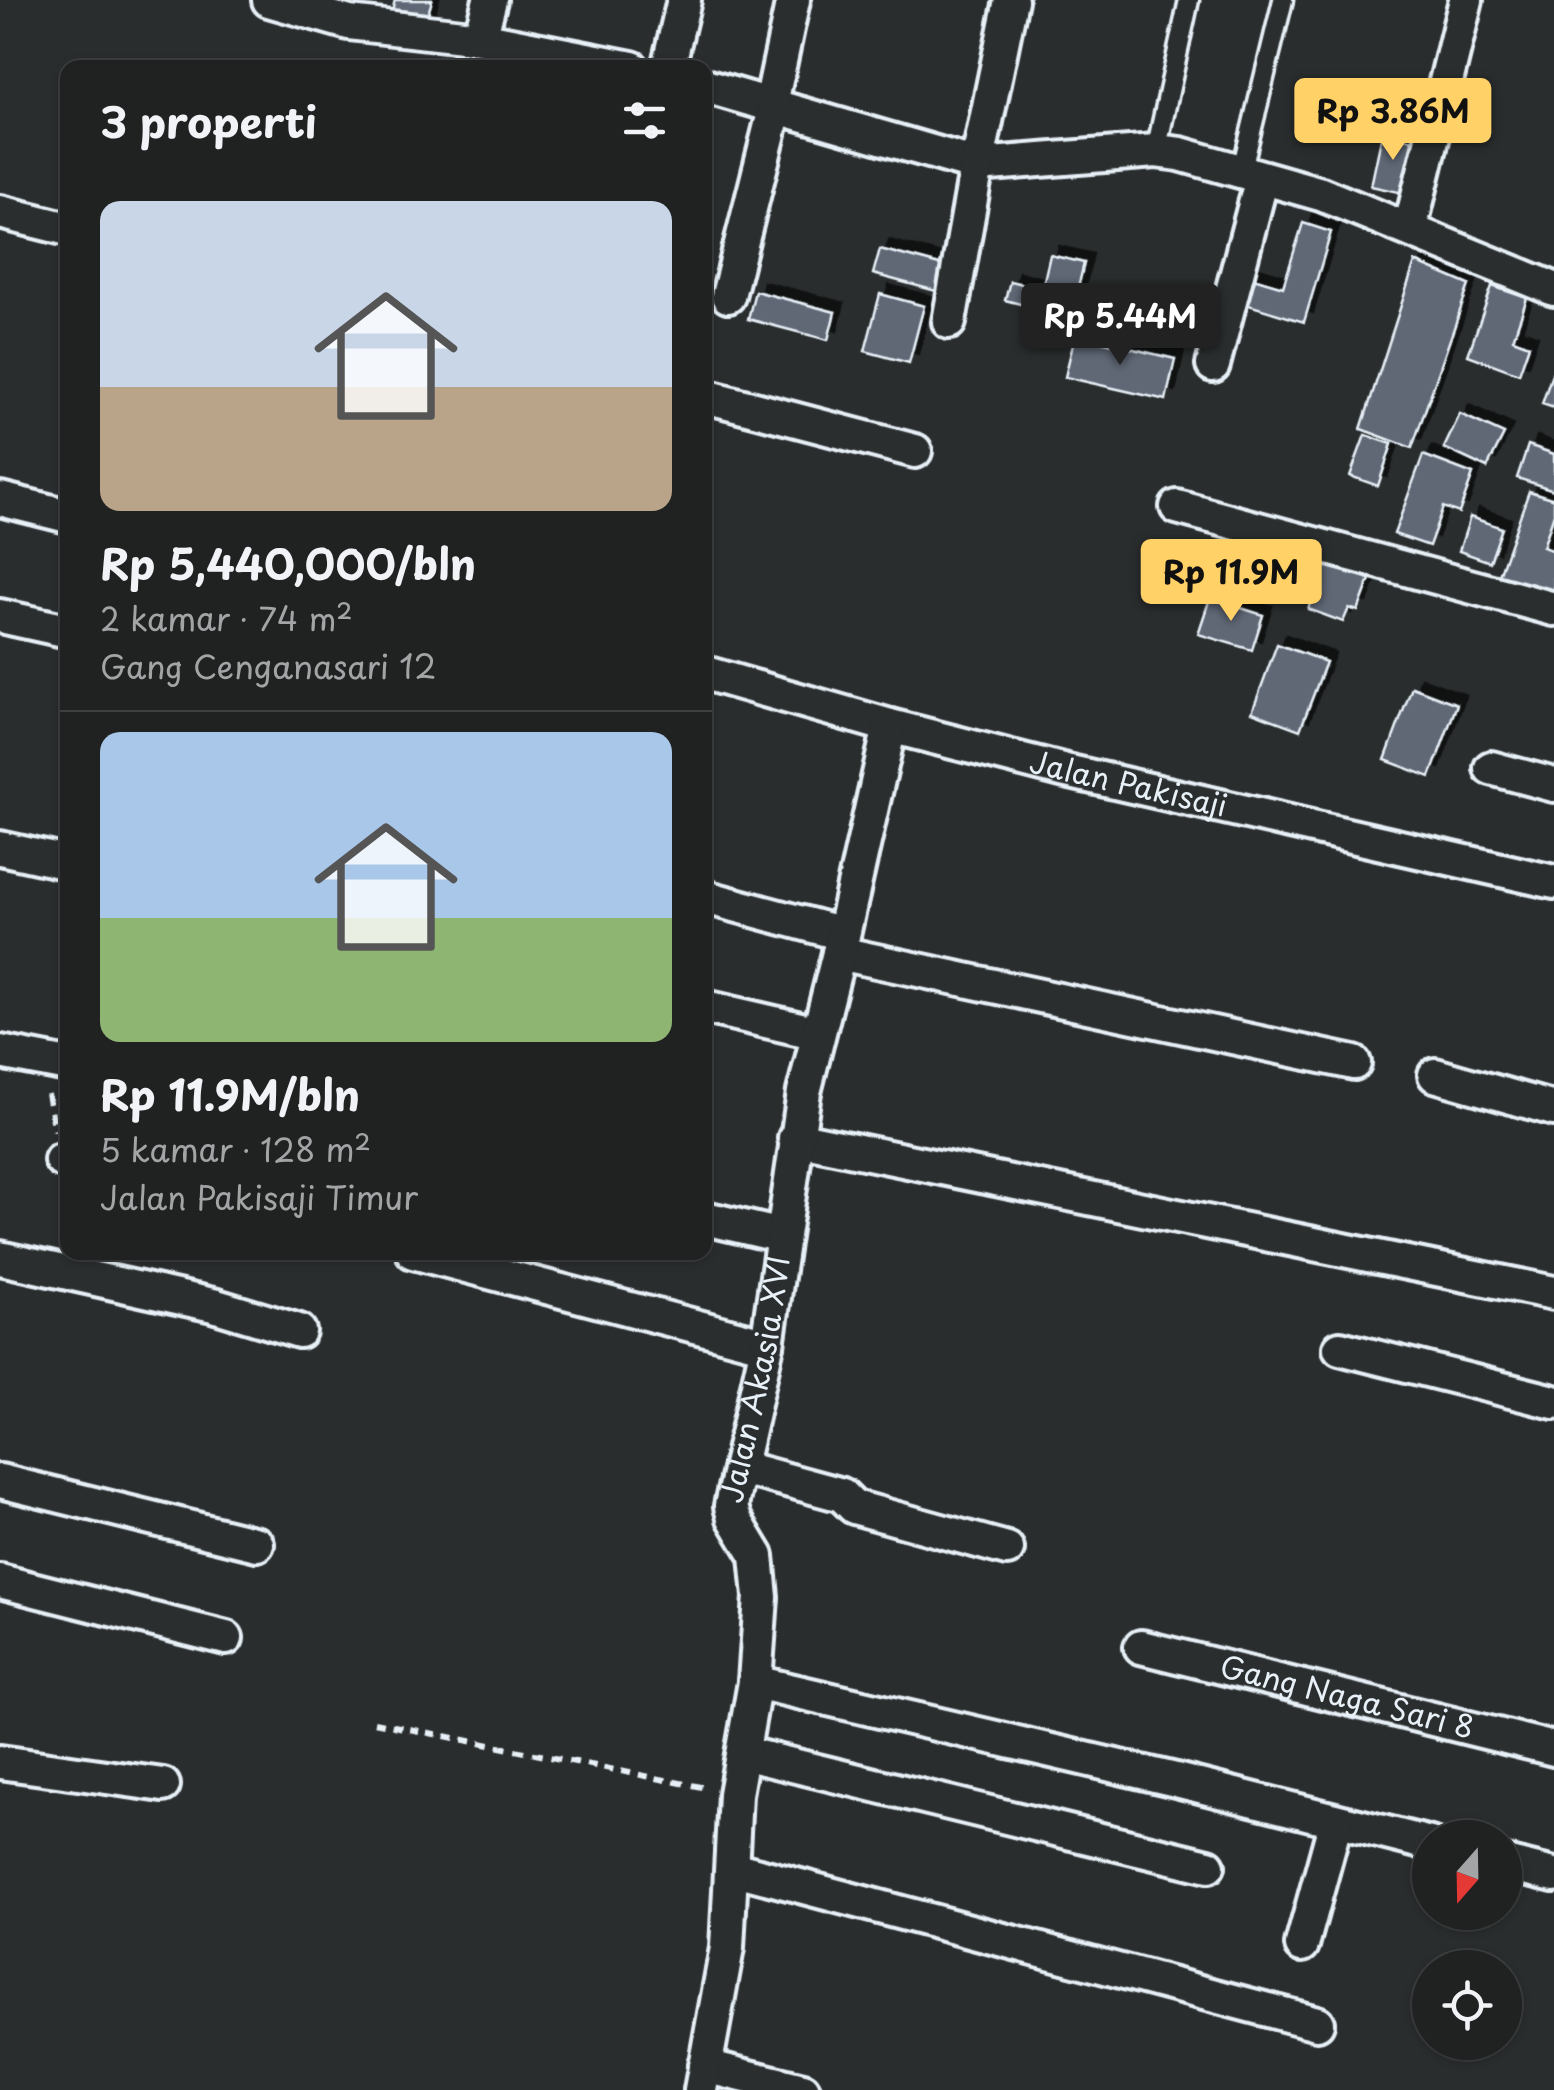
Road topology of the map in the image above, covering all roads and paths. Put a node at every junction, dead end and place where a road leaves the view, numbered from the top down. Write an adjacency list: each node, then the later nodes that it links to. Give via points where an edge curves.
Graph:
1 (490, 0): 9 (street)
2 (684, 0): 11 (street)
3 (793, 0): 13 (street)
4 (1011, 0): 15 (street)
5 (1189, 0): 14 (lane)
6 (1284, 0): 16 (lane)
7 (1466, 0): 19 (street)
8 (278, 1): 9 (street, via 348,23)
9 (480, 38): 10 (street)
10 (591, 60)
11 (670, 60)
12 (712, 88): 13 (street)
13 (774, 105): 15 (street); 21 (street)
14 (1156, 151): 15 (street); 16 (street)
15 (977, 166): 22 (street)
16 (1252, 176): 19 (street); 23 (street)
17 (0, 212): 18 (street)
18 (60, 227)
19 (1410, 229): 20 (street)
20 (1554, 289)
21 (728, 296)
22 (949, 322)
23 (1213, 365)
24 (712, 398): 25 (street)
25 (915, 451)
26 (0, 499): 28 (street)
27 (1176, 507): 29 (street)
28 (60, 514)
29 (1554, 609)
30 (0, 616): 31 (street)
31 (60, 629)
32 (712, 675): 33 (street, Jalan Pakisaji)
33 (890, 726): 38 (street, Jalan Pakisaji); 40 (street, Jalan Akasia XVI)
34 (1492, 768): 35 (street)
35 (1554, 784)
36 (0, 848): 37 (street)
37 (60, 861)
38 (1554, 882)
39 (712, 900): 40 (street)
40 (841, 944): 42 (street, Jalan Akasia XVI); 45 (street)
41 (712, 1010): 42 (street)
42 (818, 1033): 49 (street, Jalan Akasia XVI)
43 (0, 1052): 44 (street)
44 (54, 1062): 48 (path)
45 (1354, 1063)
46 (1434, 1075): 47 (street)
47 (1554, 1109)
48 (60, 1121)
49 (795, 1138): 51 (street, Jalan Akasia XVI); 54 (street)
50 (712, 1220): 51 (street)
51 (782, 1236): 56 (street, Jalan Akasia XVI)
52 (0, 1258): 55 (street)
53 (444, 1260): 56 (street)
54 (1554, 1293)
55 (299, 1331)
56 (767, 1345): 59 (street, Jalan Akasia XVI)
57 (1340, 1348): 58 (street)
58 (1554, 1402)
59 (742, 1468): 62 (street); 66 (street, Jalan Akasia XVI, via 732,1506 760,1566)
60 (0, 1481): 61 (street)
61 (257, 1544)
62 (1007, 1550)
63 (0, 1581): 64 (street)
64 (226, 1638)
65 (1141, 1647): 68 (street, Gang Naga Sari 8)
66 (755, 1682): 69 (street, Jalan Akasia XVI); 73 (street)
67 (374, 1722): 72 (path)
68 (1554, 1749)
69 (743, 1753): 72 (street, Jalan Akasia XVI); 75 (street)
70 (0, 1762): 71 (street)
71 (162, 1785)
72 (736, 1794): 77 (street, Jalan Akasia XVI)
73 (1336, 1820): 74 (street); 79 (street)
74 (1412, 1839)
75 (1208, 1866)
76 (1522, 1867): 78 (street)
77 (732, 1868): 80 (street); 81 (street, Jalan Akasia XVI, via 726,1948)
78 (1554, 1875)
79 (1302, 1945)
80 (1317, 2023)
81 (703, 2078): 82 (street)
82 (802, 2090)

